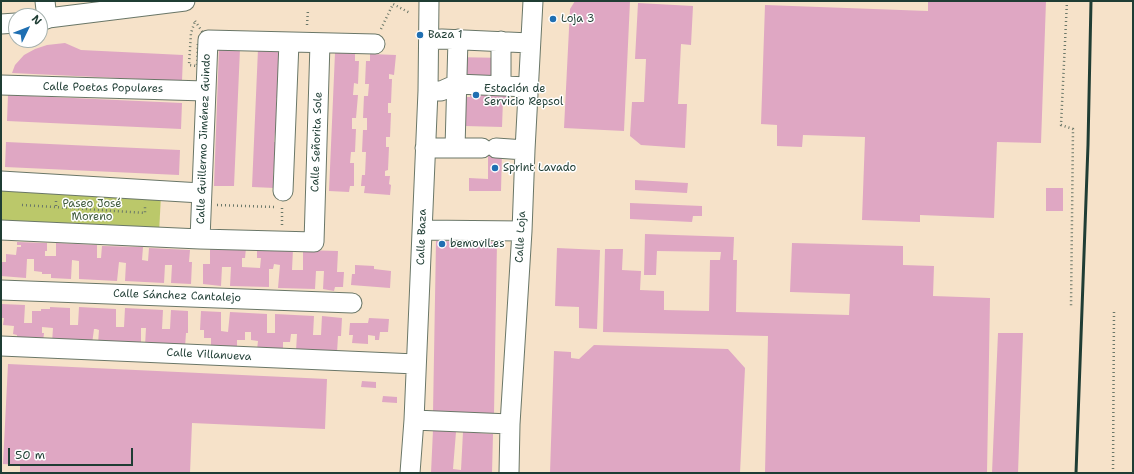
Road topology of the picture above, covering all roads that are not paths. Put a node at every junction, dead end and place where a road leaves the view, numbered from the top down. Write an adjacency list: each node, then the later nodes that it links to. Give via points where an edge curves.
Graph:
1 (185, 1): 4 (street)
2 (429, 1): 8 (street, Calle Baza)
3 (532, 1): 11 (street, Calle Loja)
4 (164, 2): 5 (street)
5 (87, 7): 6 (street)
6 (48, 12)
7 (458, 39): 8 (street); 9 (street); 14 (street)
8 (429, 40): 19 (street, Calle Baza)
9 (502, 41): 11 (street); 16 (street)
10 (289, 42): 12 (street); 18 (street, Calle Guillermo Jiménez Guindo, via 208,40); 24 (street)
11 (530, 42): 17 (street, Calle Loja)
12 (320, 43): 13 (street); 29 (street, Calle Señorita Sole, via 314,242)
13 (374, 44)
14 (457, 84): 16 (street); 19 (street, via 441,91); 21 (street)
15 (1, 85): 18 (street, Calle Poetas Populares)
16 (501, 86): 17 (street)
17 (528, 87): 22 (street, Calle Loja)
18 (205, 91): 25 (street, Calle Guillermo Jiménez Guindo)
19 (428, 91): 20 (street, Calle Baza)
20 (425, 148): 21 (street); 27 (street, Calle Baza)
21 (455, 148): 22 (street)
22 (525, 150): 28 (street, Calle Loja)
23 (1, 181): 25 (street)
24 (283, 191)
25 (201, 199): 29 (street, Calle Guillermo Jiménez Guindo)
26 (1, 230): 29 (street)
27 (422, 230): 28 (street); 33 (street, Calle Baza)
28 (522, 231): 35 (street, Calle Loja)
29 (200, 239)
30 (1, 290): 31 (street, Calle Sánchez Cantalejo)
31 (352, 303)
32 (1, 346): 33 (street, Calle Villanueva)
33 (416, 364): 34 (street, Calle Baza)
34 (414, 420): 35 (street); 36 (street, Calle Baza)
35 (510, 424): 37 (street, Calle Loja)
36 (410, 473)
37 (509, 473)

